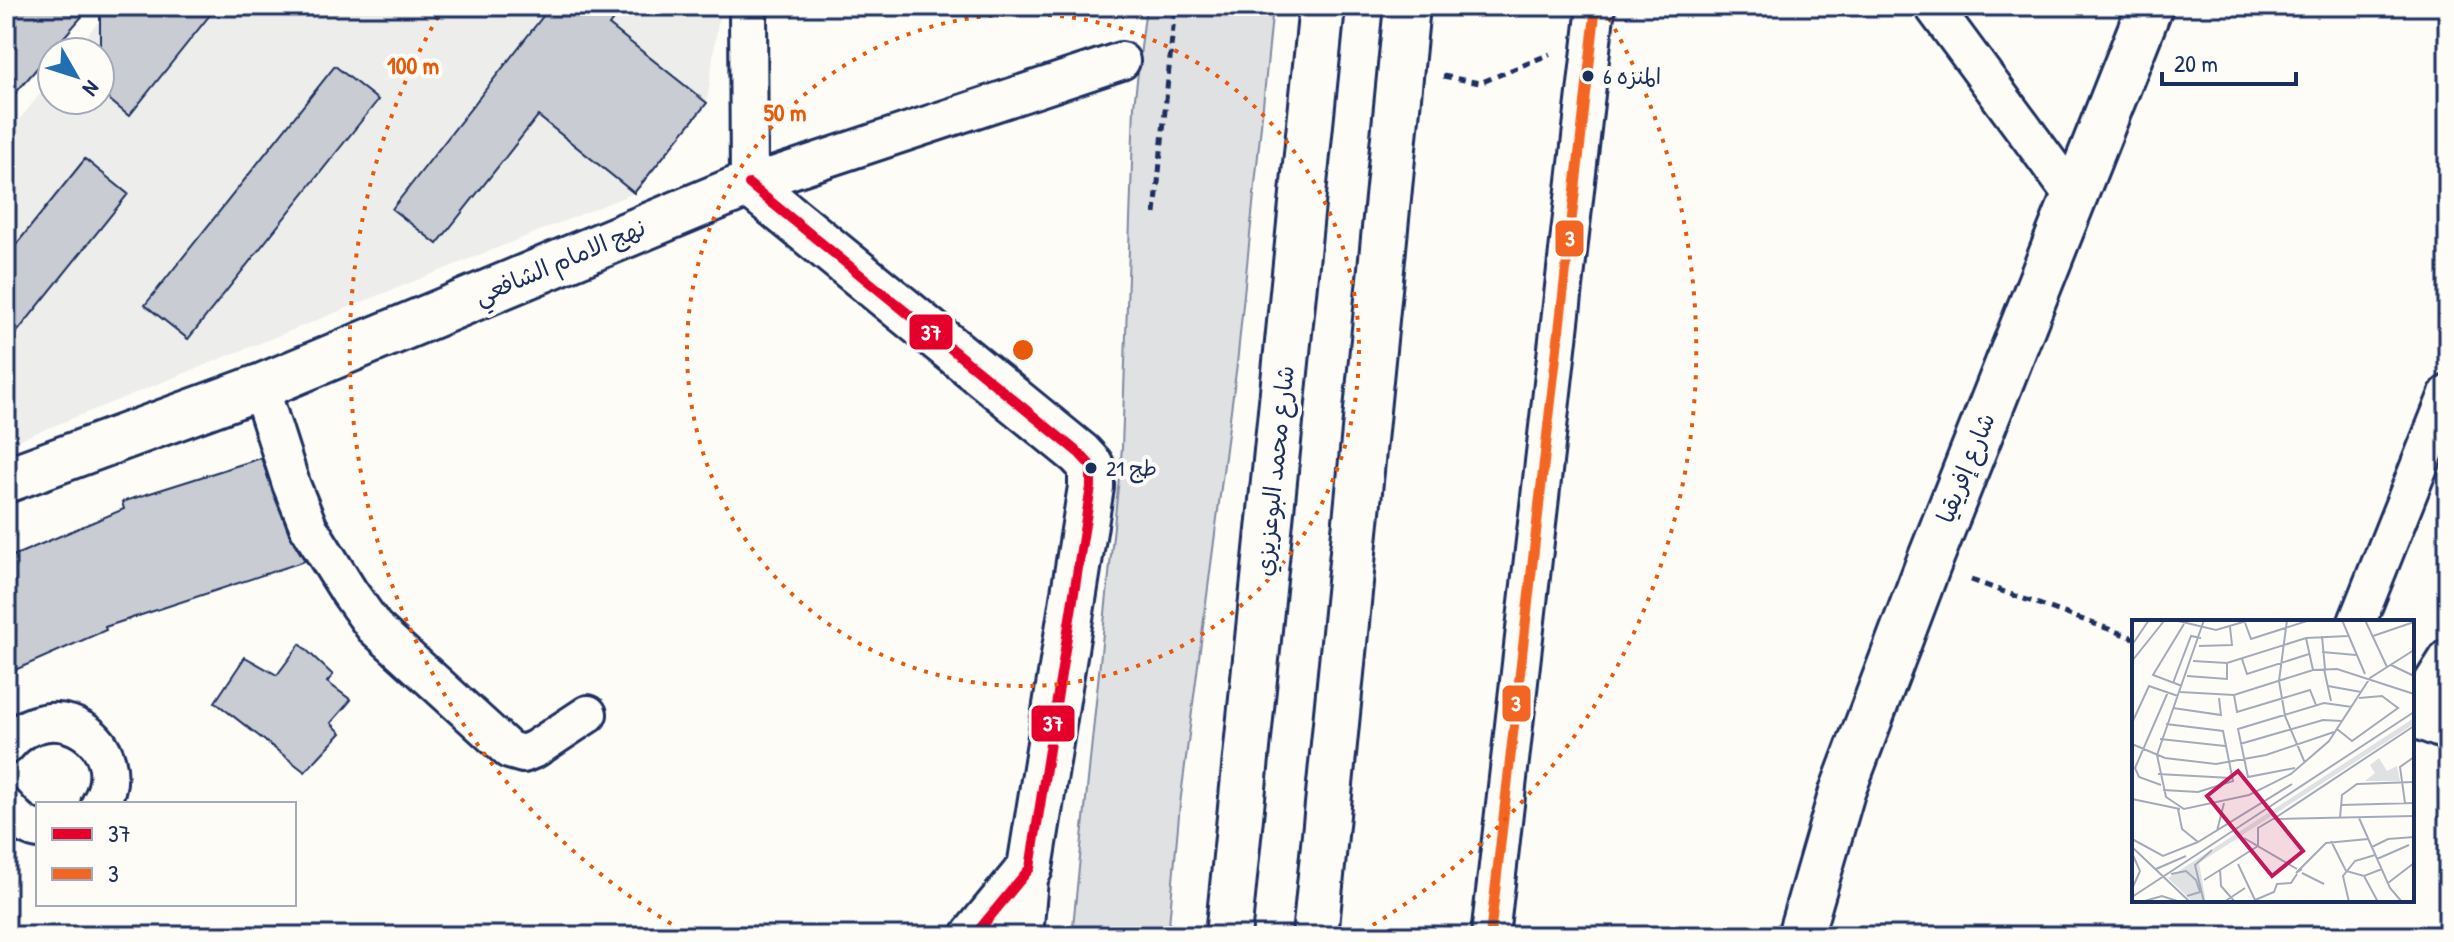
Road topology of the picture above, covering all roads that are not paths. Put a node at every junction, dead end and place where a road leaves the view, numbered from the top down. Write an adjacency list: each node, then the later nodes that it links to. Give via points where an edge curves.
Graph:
1 (748, 6): 8 (street)
2 (1322, 6): 26 (main road, شارع محمد البوعزيزي)
3 (1407, 6): 27 (main road)
4 (1596, 6): 28 (street)
5 (1933, 6): 9 (street)
6 (2150, 6): 9 (main road, شارع إفريقيا)
7 (1121, 61): 8 (street, نهج الامام الشافعي)
8 (749, 184): 10 (main road, نهج الامام الشافعي); 23 (main road, via 1091,466)
9 (2074, 197): 29 (main road, شارع إفريقيا, via 1842,792)
10 (260, 387): 12 (main road, نهج الامام الشافعي); 15 (street, via 309,528 374,627 509,750 523,754 535,749)
11 (2448, 394): 13 (street)
12 (6, 480)
13 (2358, 620)
14 (2448, 658): 16 (street)
15 (588, 714)
16 (2414, 714)
17 (2414, 718): 18 (street)
18 (2448, 732)
19 (6, 746): 20 (street, via 31,725 49,720 84,729 106,759 108,777)
20 (101, 802)
21 (6, 807): 22 (street)
22 (36, 830)
23 (1030, 868): 24 (main road); 25 (street)
24 (974, 936)
25 (1024, 936)
26 (1228, 936)
27 (1315, 936)
28 (1490, 936)
29 (1800, 936)

